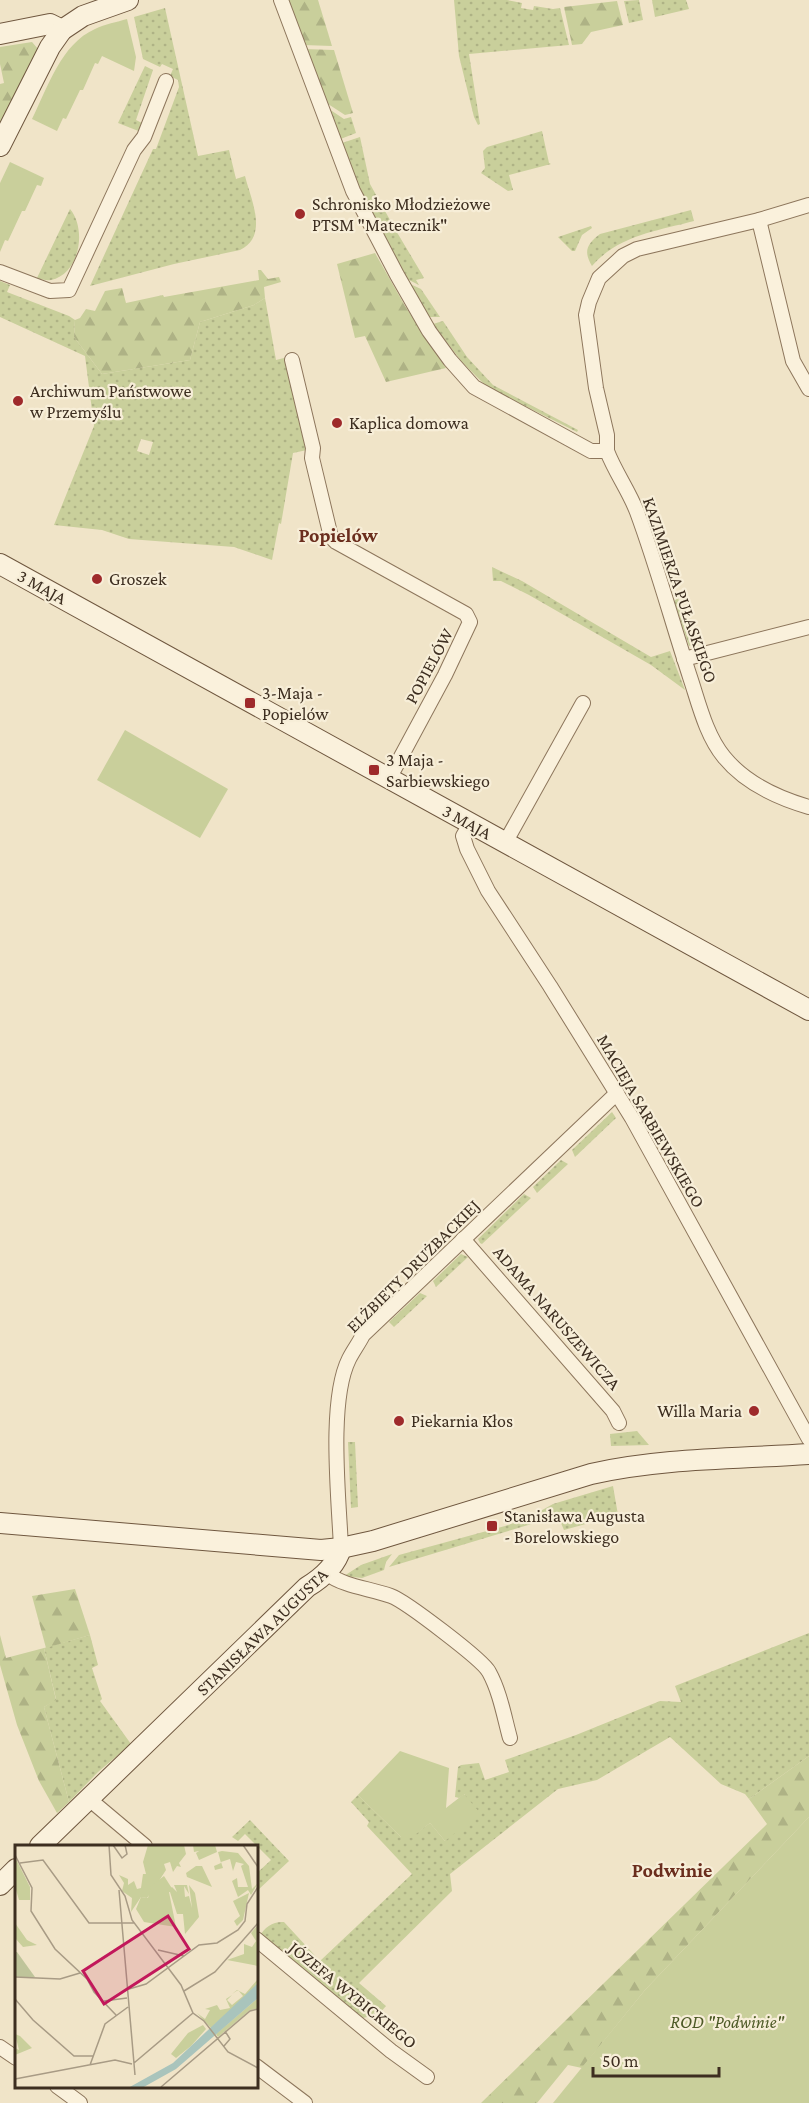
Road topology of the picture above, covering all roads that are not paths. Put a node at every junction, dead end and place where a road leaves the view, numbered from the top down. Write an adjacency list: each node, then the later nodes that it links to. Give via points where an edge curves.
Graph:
1 (128, 0): 3 (main road, via 83,16)
2 (281, 0): 12 (street, via 353,191 436,341 466,378 485,394 591,451)
3 (62, 30): 4 (main road, via 50,24); 6 (main road)
4 (0, 34)
5 (166, 81): 9 (street, via 144,138 134,150 69,290 50,291)
6 (0, 146)
7 (809, 205): 8 (street, KAZIMIERZA PUŁASKIEGO)
8 (759, 220): 11 (street, via 793,361); 12 (street, KAZIMIERZA PUŁASKIEGO, via 637,249 599,278 586,315)
9 (0, 272)
10 (292, 360): 17 (street, POPIELÓW, via 331,537 466,614 471,622)
11 (809, 389)
12 (607, 451): 15 (street, KAZIMIERZA PUŁASKIEGO, via 636,510)
13 (0, 564): 17 (main road, 3 MAJA)
14 (809, 627): 15 (street)
15 (684, 658): 18 (street, KAZIMIERZA PUŁASKIEGO, via 710,733 724,758 773,794)
16 (584, 703): 20 (street)
17 (388, 779): 19 (main road, 3 MAJA)
18 (809, 807)
19 (470, 824): 20 (main road, 3 MAJA); 22 (street, MACIEJA SARBIEWSKIEGO, via 463,836 488,891)
20 (505, 843): 21 (main road, 3 MAJA)
21 (809, 1010)
22 (617, 1093): 23 (street, ELŻBIETY DRUŻBACKIEJ); 25 (street, MACIEJA SARBIEWSKIEGO)
23 (464, 1239): 24 (street, ADAMA NARUSZEWICZA, via 606,1402); 28 (street, ELŻBIETY DRUŻBACKIEJ, via 363,1335 348,1360 337,1423)
24 (619, 1423)
25 (809, 1439)
26 (809, 1455): 28 (main road, via 623,1466 407,1532)
27 (0, 1523): 29 (main road)
28 (341, 1548): 29 (main road); 30 (main road, STANISŁAWA AUGUSTA)
29 (289, 1549): 31 (main road, via 306,1561 310,1570)
30 (326, 1574): 31 (main road, STANISŁAWA AUGUSTA); 32 (street, via 393,1596 488,1669)
31 (306, 1587): 33 (main road, STANISŁAWA AUGUSTA)
32 (510, 1738)
33 (88, 1799): 34 (main road, STANISŁAWA AUGUSTA); 35 (street)
34 (41, 1845)
35 (144, 1845)
36 (15, 1870): 37 (main road)
37 (0, 1885)
38 (258, 1941): 42 (street, JÓZEFA WYBICKIEGO)
39 (0, 2047): 40 (street)
40 (15, 2057)
41 (258, 2068): 45 (street)
42 (427, 2077)
43 (60, 2088): 44 (street)
44 (80, 2103)
45 (305, 2103)

